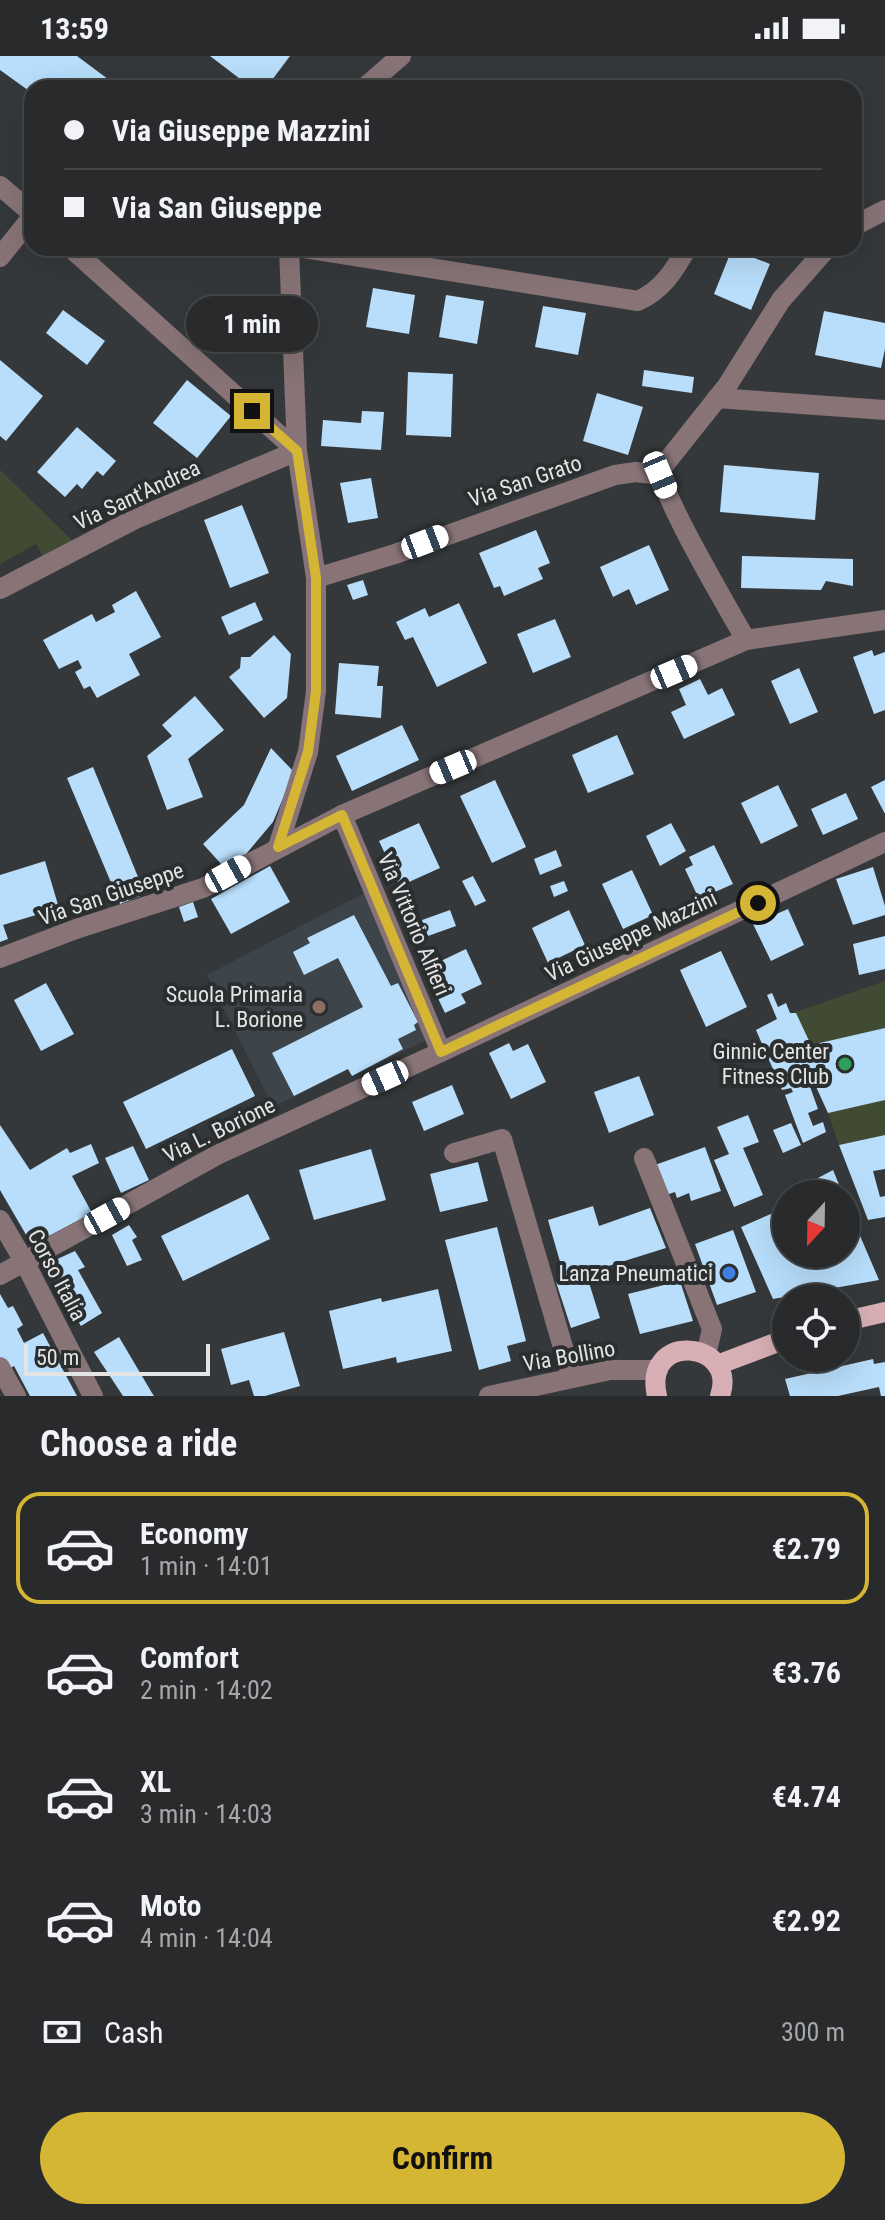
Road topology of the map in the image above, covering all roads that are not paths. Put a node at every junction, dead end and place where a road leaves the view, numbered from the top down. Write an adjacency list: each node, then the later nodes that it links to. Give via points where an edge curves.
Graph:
1 (401, 56): 2 (street)
2 (373, 80)
3 (0, 186): 4 (street)
4 (24, 208)
5 (885, 210): 6 (street)
6 (862, 222)
7 (24, 226): 13 (street)
8 (80, 256): 16 (street)
9 (289, 256): 16 (street)
10 (354, 256): 11 (street, via 638,301 654,294)
11 (683, 256)
12 (820, 256): 14 (street, via 781,300)
13 (0, 257)
14 (717, 398): 15 (street); 17 (street)
15 (885, 410)
16 (297, 451): 18 (street); 19 (street, Via Sant'Andrea, via 135,519)
17 (660, 475): 18 (street, Via San Grato, via 615,475); 21 (street)
18 (316, 578): 24 (street, via 316,691 308,752)
19 (0, 589)
20 (885, 620): 21 (street, Via San Giuseppe)
21 (746, 640): 22 (street, Via San Giuseppe)
22 (342, 815): 24 (street, Via San Giuseppe); 26 (street, Via Vittorio Alfieri)
23 (885, 842): 26 (street, Via Giuseppe Mazzini)
24 (278, 847): 25 (street, Via San Giuseppe, via 203,888)
25 (0, 958)
26 (441, 1052): 30 (street, Via L. Borione, via 217,1155)
27 (454, 1153): 37 (street, via 502,1139)
28 (644, 1158): 38 (street, via 712,1329)
29 (0, 1220): 30 (street, Corso Italia)
30 (24, 1261): 31 (street); 40 (street, Corso Italia)
31 (0, 1275)
32 (885, 1312): 33 (main road)
33 (860, 1318)
34 (772, 1347): 38 (main road)
35 (0, 1367): 39 (street)
36 (658, 1370): 37 (street, Via Bollino, via 610,1370); 38 (main road, via 679,1351 698,1351); 42 (main road)
37 (572, 1378): 41 (street, Via Bollino)
38 (720, 1378)
39 (16, 1396)
40 (93, 1396)
41 (489, 1396)
42 (657, 1396)

